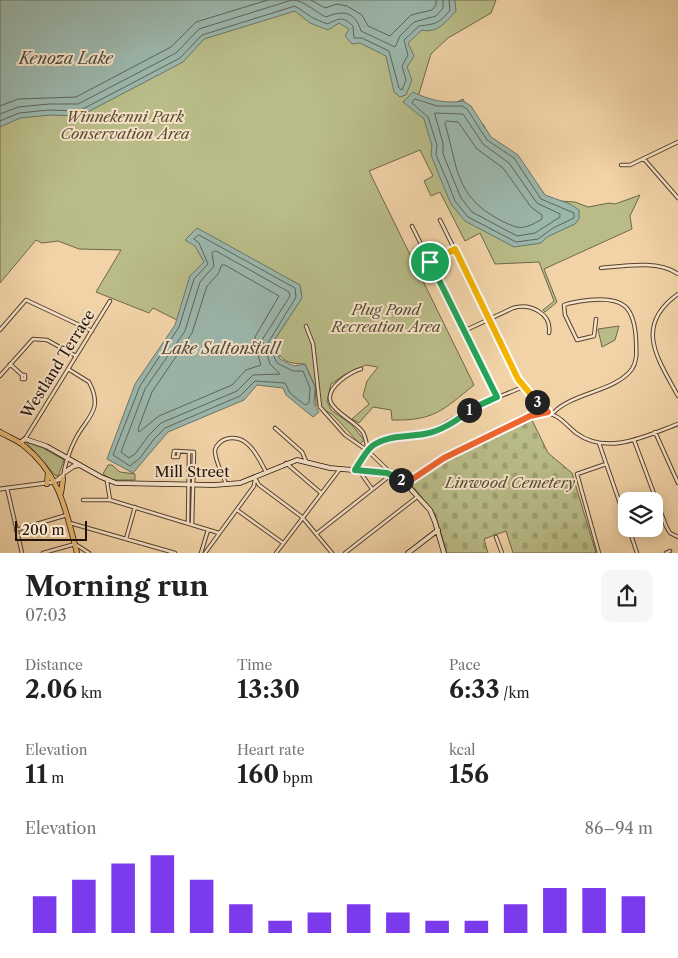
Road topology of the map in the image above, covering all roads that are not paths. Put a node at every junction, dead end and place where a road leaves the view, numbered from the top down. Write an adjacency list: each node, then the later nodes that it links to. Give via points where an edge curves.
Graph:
1 (678, 142): 2 (street)
2 (644, 159): 3 (street); 4 (street)
3 (621, 165)
4 (678, 198)
5 (440, 220): 7 (street)
6 (412, 226): 8 (street)
7 (455, 249): 8 (street); 13 (street)
8 (430, 262): 18 (street)
9 (601, 268): 10 (street, via 662,267)
10 (678, 274)
11 (678, 294): 27 (street, via 659,314 653,343 657,358)
12 (110, 301): 17 (street, Westland Terrace)
13 (488, 319): 18 (street); 19 (street, via 516,307 530,307 548,320); 26 (street)
14 (596, 319): 30 (street, via 594,336 577,340 564,306 608,299 628,308 634,319 636,362 620,380)
15 (306, 326): 40 (street, via 313,344 320,407 345,435)
16 (0, 330): 17 (street, via 26,300)
17 (92, 331): 20 (street, Westland Terrace)
18 (464, 331): 28 (street)
19 (549, 333)
20 (76, 356): 21 (street, via 47,340 33,339); 22 (street, Westland Terrace)
21 (9, 364): 24 (street); 25 (street)
22 (68, 369): 35 (street, Westland Terrace); 42 (street, via 89,382 94,406 93,414 76,438)
23 (360, 369): 40 (street, via 335,386 330,400 336,411 364,434)
24 (22, 375)
25 (0, 376)
26 (523, 387): 28 (street); 29 (street)
27 (678, 396)
28 (497, 397): 40 (street, via 435,431 382,441)
29 (548, 412): 30 (street); 60 (street, via 530,416 444,458)
30 (553, 413): 38 (street, via 583,437)
31 (678, 425): 34 (street)
32 (275, 428): 43 (street, via 302,452)
33 (0, 432): 37 (main road)
34 (655, 432): 36 (street); 56 (street)
35 (25, 439): 37 (main road); 42 (main road, Mill Street)
36 (634, 440): 38 (street); 84 (street, via 666,526)
37 (20, 443): 49 (main road)
38 (599, 443): 45 (street)
39 (179, 451): 41 (street)
40 (368, 451): 48 (street); 51 (street)
41 (189, 452): 58 (street); 58 (street, via 194,452)
42 (68, 458): 46 (main road, Mill Street); 52 (street)
43 (306, 461): 44 (main road, Mill Street); 47 (main road, Mill Street)
44 (286, 463): 50 (main road, Mill Street); 64 (street)
45 (606, 464): 67 (street); 104 (street, via 576,474)
46 (80, 465): 52 (main road); 54 (main road, Mill Street)
47 (340, 469): 48 (main road, Mill Street); 64 (street)
48 (355, 470): 51 (main road, Mill Street); 63 (street, via 362,474)
49 (48, 472): 55 (main road); 57 (main road)
50 (266, 473): 53 (main road, Mill Street); 59 (street, via 252,448 242,441 225,439 215,448)
51 (392, 474): 60 (main road); 63 (street)
52 (64, 475): 55 (street); 65 (main road)
53 (255, 478): 59 (main road, Mill Street); 71 (street, via 254,486); 73 (street, via 259,485)
54 (107, 480): 58 (main road, Mill Street); 69 (street)
55 (55, 481): 57 (street); 65 (main road)
56 (678, 483)
57 (47, 484): 61 (street)
58 (191, 484): 59 (main road, Mill Street); 75 (street); 76 (street)
59 (226, 484)
60 (405, 484): 66 (main road)
61 (7, 488): 62 (street); 77 (street)
62 (0, 489)
63 (372, 489): 81 (street)
64 (321, 493): 73 (street)
65 (61, 494): 72 (main road)
66 (418, 496): 79 (main road, via 433,516); 100 (street)
67 (618, 498)
68 (83, 500): 69 (street)
69 (110, 500): 70 (street)
70 (134, 508): 75 (street); 85 (street)
71 (237, 510): 80 (street); 86 (street)
72 (67, 516): 74 (main road); 77 (street)
73 (302, 517): 81 (street); 86 (street)
74 (69, 523): 85 (street); 87 (main road)
75 (188, 523): 76 (street)
76 (192, 525): 78 (street)
77 (16, 530): 92 (street)
78 (208, 530): 80 (street); 97 (street)
79 (438, 530): 101 (main road); 102 (main road)
80 (220, 533): 97 (street)
81 (316, 534): 99 (street)
82 (496, 537): 103 (street)
83 (632, 537): 90 (street)
84 (678, 537)
85 (126, 539): 89 (street)
86 (283, 542): 98 (street)
87 (75, 544): 88 (street); 94 (main road); 95 (street)
88 (49, 552): 93 (street)
89 (164, 552): 96 (street)
90 (637, 552): 105 (street)
91 (670, 552): 106 (street)
92 (22, 553)
93 (43, 553)
94 (77, 553)
95 (89, 553)
96 (175, 553)
97 (203, 553)
98 (276, 553)
99 (332, 553)
100 (345, 553)
101 (408, 553)
102 (444, 553)
103 (502, 553)
104 (599, 553)
105 (631, 553)
106 (666, 553)

